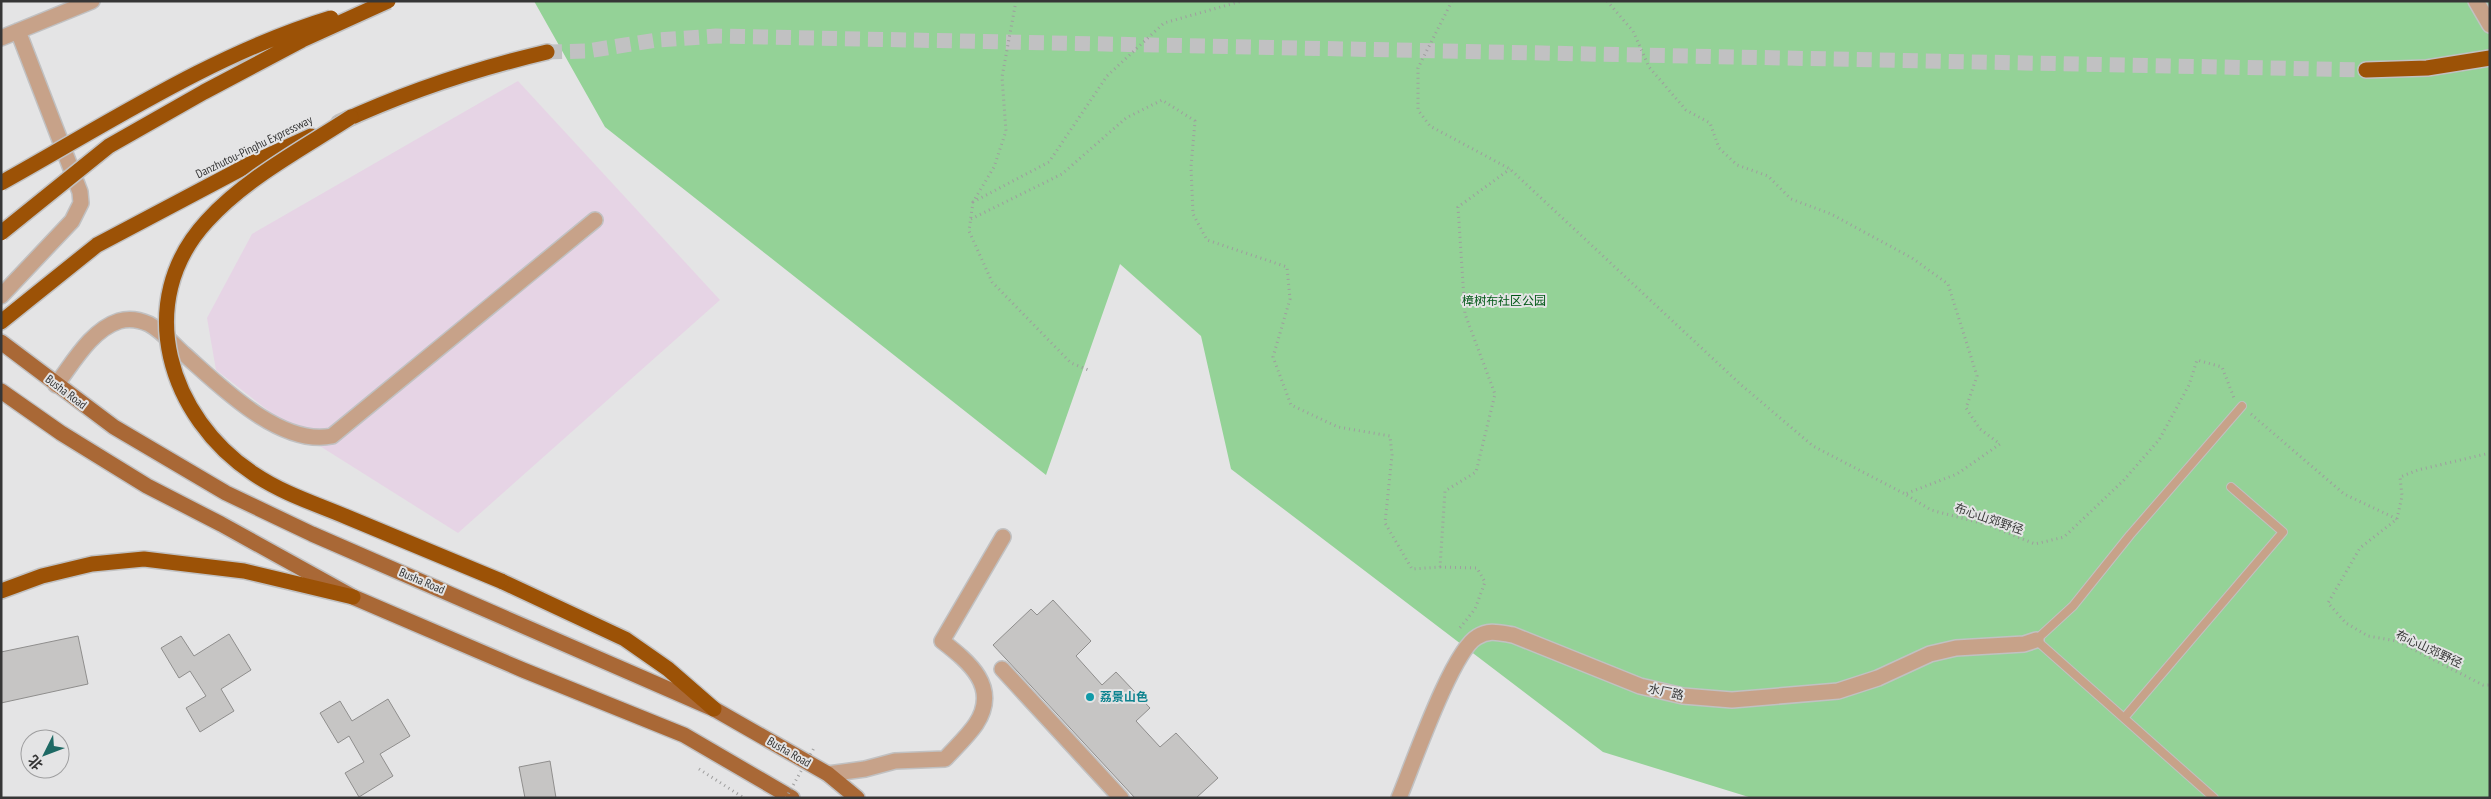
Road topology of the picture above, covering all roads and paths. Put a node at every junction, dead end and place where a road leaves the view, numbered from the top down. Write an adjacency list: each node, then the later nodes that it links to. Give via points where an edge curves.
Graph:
1 (92, 1): 9 (street)
2 (388, 1): 16 (highway, bridge, via 295,29 200,72); 20 (highway, bridge, via 302,40 109,146)
3 (1016, 1): 17 (path, via 1002,77 1006,131 994,166)
4 (1242, 1): 17 (path, via 1164,23 1107,76 1049,162)
5 (1452, 1): 15 (path, via 1418,68 1418,110 1430,126)
6 (1607, 1): 30 (path, via 1633,31 1649,67 1686,110 1710,123 1719,148 1737,165 1768,176 1792,199 1831,214 1912,258 1948,284 1977,376 1966,408 1980,429 2000,444 1957,474)
7 (2476, 1): 8 (street)
8 (2490, 25)
9 (18, 31): 10 (street); 21 (street, via 80,192 81,203 72,221)
10 (1, 38)
11 (547, 52): 14 (highway, Danzhutou-Pinghu Expressway, via 433,84)
12 (2490, 58): 13 (highway, via 2428,68)
13 (2366, 70)
14 (351, 117): 22 (highway, Danzhutou-Pinghu Expressway, bridge, via 252,163 97,245); 40 (highway, bridge, via 226,202 206,221 186,248 174,275 166,306 172,369 186,400 206,431 230,456 255,474 294,495 501,581 625,639 668,669)
15 (1510, 169): 30 (path, via 1739,383 1813,446); 33 (path, via 1458,207 1465,314 1495,394 1476,472 1445,491)
16 (1, 183)
17 (973, 202): 18 (path)
18 (971, 219): 24 (path, via 969,231 992,282 1071,363); 33 (path, via 1062,174 1126,118 1162,100 1195,120 1191,167 1193,214 1207,240 1287,268 1290,299 1273,357 1291,405 1338,427 1390,436 1392,455 1385,523 1412,569)
19 (595, 220): 25 (street, via 332,436 306,437 263,417 237,400 158,330 135,319 119,321 92,339)
20 (1, 233)
21 (1, 296)
22 (1, 322)
23 (1, 342): 25 (main road, Busha Road)
24 (1092, 371)
25 (56, 385): 40 (main road, Busha Road, via 114,427 226,493 312,534)
26 (1, 391): 35 (main road, via 147,486)
27 (2242, 406): 30 (path, 布心山郊野径, via 2235,400 2222,367 2197,360 2189,385 2159,440 2124,481 2064,537 2035,544 1988,525 1931,510); 31 (path, 布心山郊野径, via 2344,494); 36 (lane, via 2073,606)
28 (2490, 454): 31 (path, via 2400,477 2402,496)
29 (2231, 487): 41 (lane, via 2283,532)
30 (1905, 494)
31 (2397, 519): 39 (path, 布心山郊野径, via 2360,548 2328,603 2346,623 2368,636 2397,641 2483,685)
32 (1003, 537): 44 (street, via 942,641 964,658 981,679 984,707 976,724 945,759 895,761)
33 (1440, 567): 37 (path, via 1477,568 1485,582 1475,609 1454,636)
34 (1, 591): 35 (highway, via 42,576 92,564 144,559 244,570)
35 (352, 597): 47 (main road, via 684,735)
36 (2036, 640): 37 (street, 水厂路, via 2024,644 1956,648 1930,654 1878,678 1838,691 1732,700 1683,696 1640,686 1513,635 1491,631 1476,637); 41 (lane)
37 (1465, 649): 50 (street, 水厂路, via 1452,669)
38 (1002, 668): 49 (street)
39 (2490, 685)
40 (714, 709): 44 (main road, Busha Road)
41 (2124, 718): 51 (lane)
42 (814, 748): 46 (path, bridge)
43 (699, 769): 45 (path)
44 (828, 774): 48 (main road, Busha Road)
45 (744, 798)
46 (786, 798)
47 (792, 798)
48 (857, 798)
49 (1121, 798)
50 (1399, 798)
51 (2214, 798)

